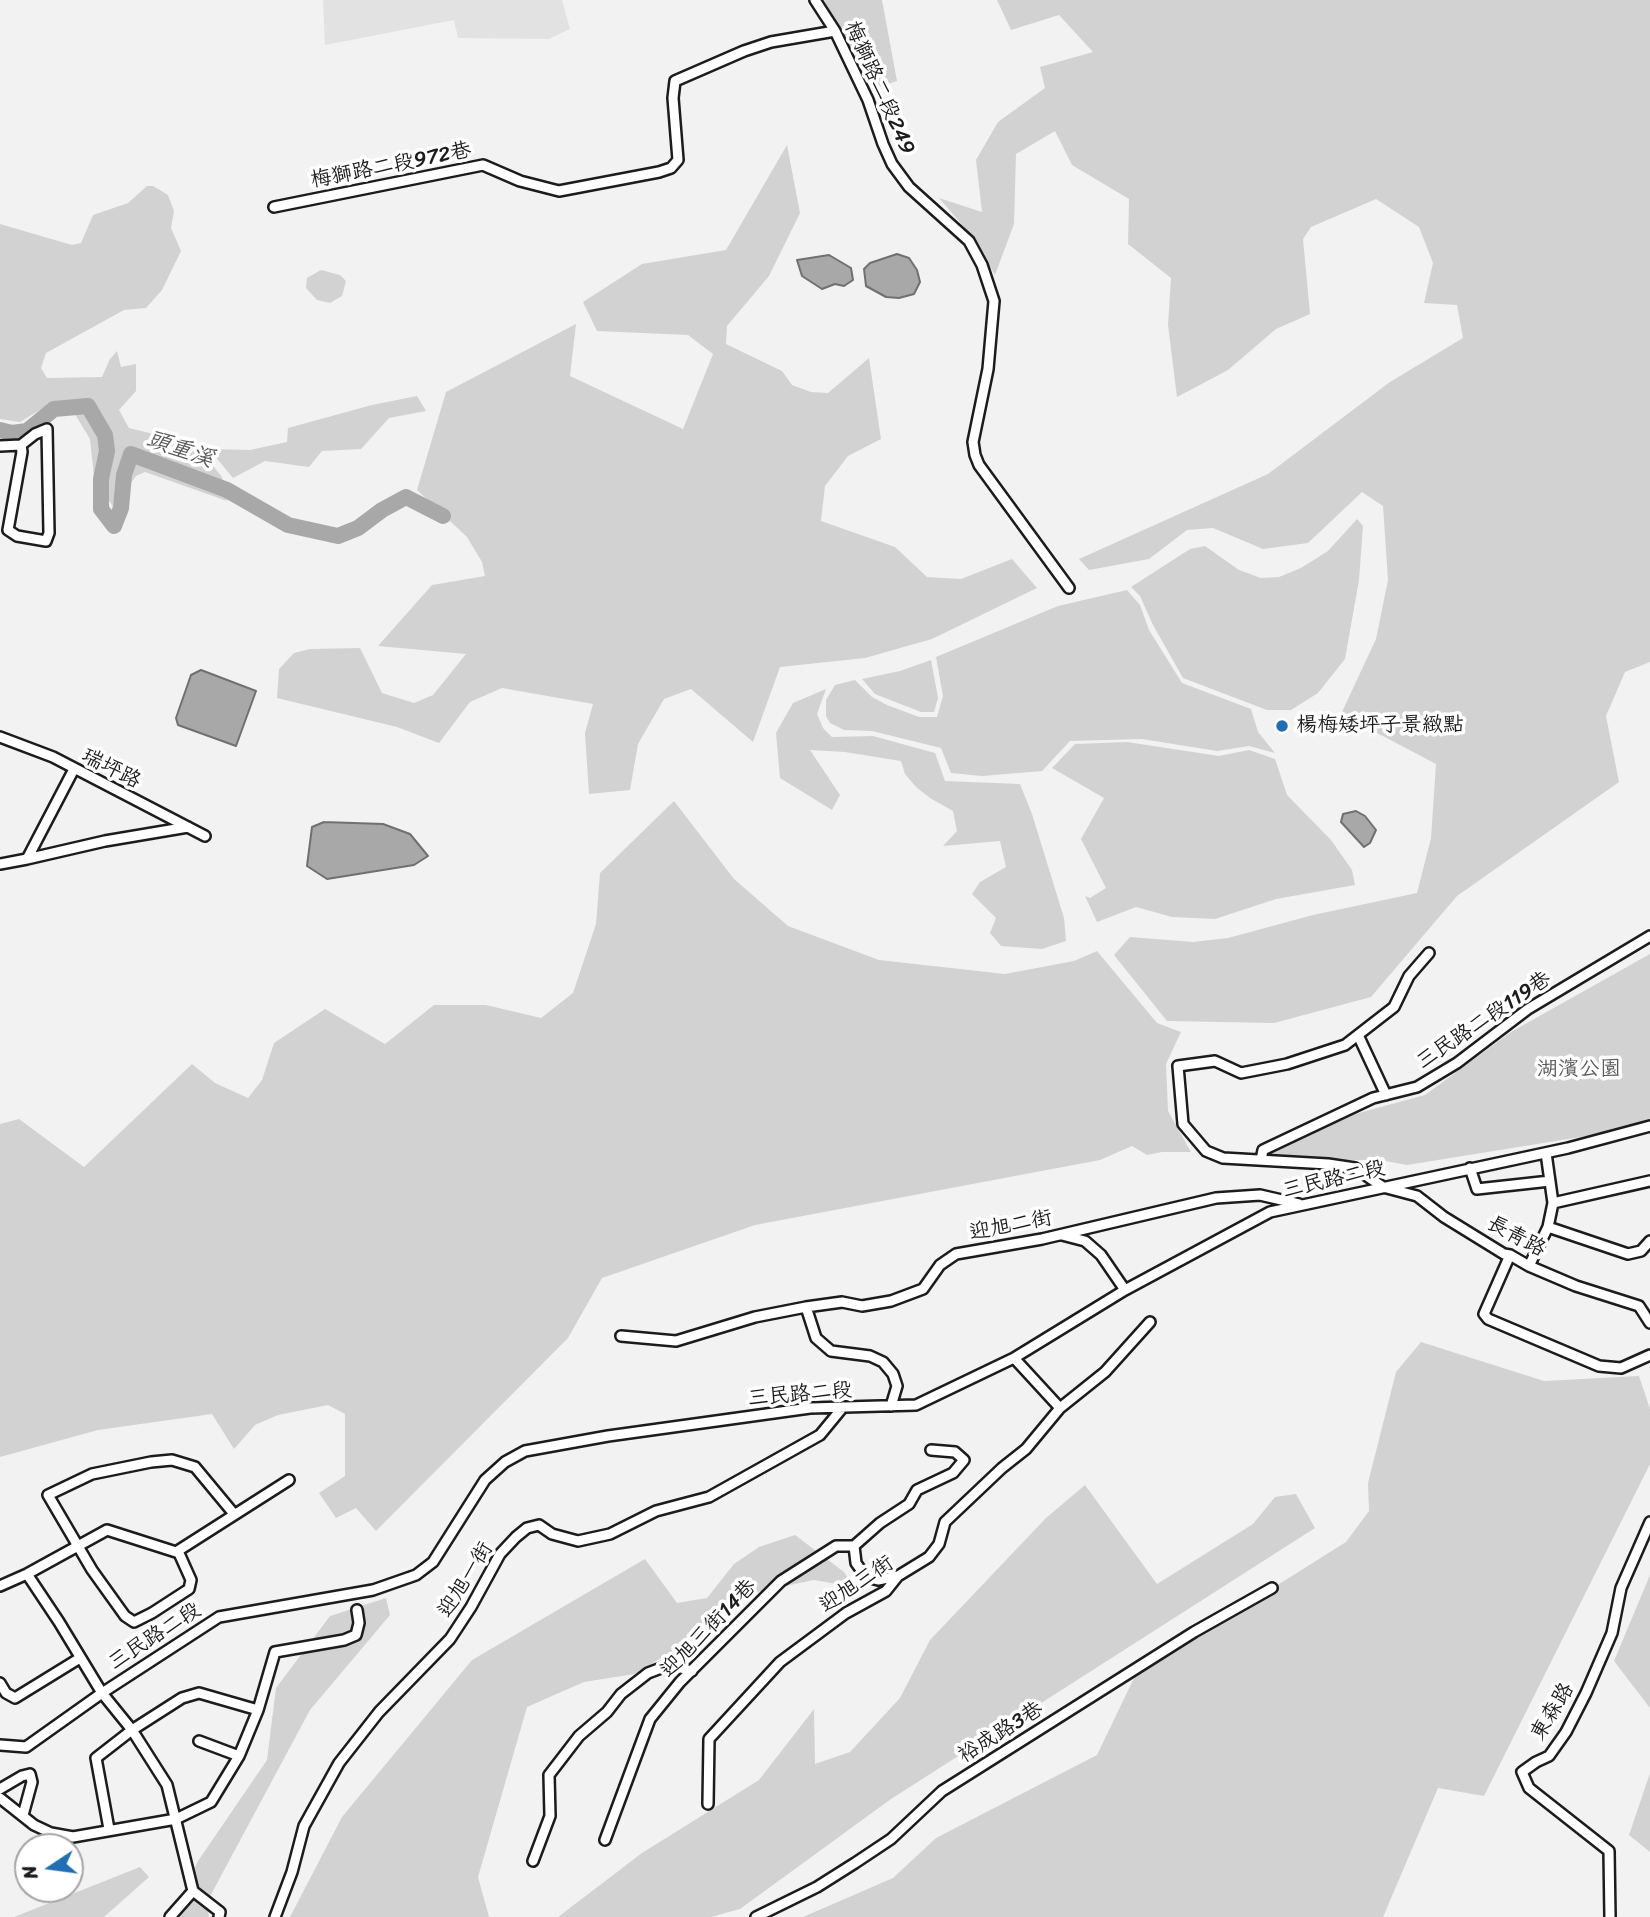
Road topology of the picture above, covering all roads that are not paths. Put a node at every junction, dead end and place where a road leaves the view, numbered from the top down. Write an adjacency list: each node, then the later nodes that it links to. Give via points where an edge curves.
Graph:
1 (816, 0): 2 (street, 梅獅路二段249)
2 (835, 31): 3 (street, 梅獅路二段972巷, via 771,42 675,81 678,160 659,172 559,191 483,165); 6 (street, 梅獅路二段249, via 871,106 892,164 909,187 970,241 982,265 994,301 988,369 973,442 975,455)
3 (274, 207)
4 (21, 444): 4 (street, via 8,530 16,536 46,541 47,429); 5 (street)
5 (0, 446)
6 (1069, 588)
7 (0, 737): 8 (street, 瑞坪路)
8 (74, 769): 9 (street, 瑞坪路); 11 (street)
9 (188, 827): 10 (street, 瑞坪路); 11 (street)
10 (205, 836)
11 (27, 859): 12 (street)
12 (0, 864)
13 (1650, 936): 16 (street, 三民路二段119巷, via 1528,1009 1457,1063 1417,1087)
14 (1429, 953): 15 (street, via 1409,976 1394,1007)
15 (1358, 1035): 16 (street); 19 (street, via 1319,1055 1241,1073 1215,1061 1178,1066 1183,1125 1194,1139 1223,1158)
16 (1385, 1095): 19 (street, 三民路二段119巷, via 1263,1150)
17 (1650, 1126): 18 (street, 三民路二段)
18 (1546, 1153): 20 (street, 三民路二段); 21 (street)
19 (1261, 1160): 23 (street, via 1355,1168)
20 (1470, 1168): 21 (street, via 1477,1189); 23 (street, 三民路二段)
21 (1550, 1181): 24 (street)
22 (1650, 1181): 24 (street)
23 (1383, 1187): 25 (street, 三民路二段); 29 (street, 長青路, via 1417,1196)
24 (1553, 1203): 26 (street)
25 (1300, 1204): 27 (street, 迎旭二街, via 1260,1195 1216,1198); 31 (street, 三民路二段, via 1270,1212)
26 (1548, 1227): 28 (street, via 1628,1254 1641,1251); 30 (street)
27 (1060, 1235): 31 (street, via 1085,1241 1101,1255); 34 (street, 迎旭二街, via 956,1254 940,1265 923,1289 891,1301)
28 (1650, 1241)
29 (1510, 1255): 30 (street, 長青路); 38 (street, via 1484,1314 1488,1319 1599,1366 1620,1368)
30 (1528, 1266): 33 (street, 長青路)
31 (1125, 1290): 39 (street, 三民路二段)
32 (1650, 1300): 33 (street)
33 (1639, 1306): 36 (street)
34 (806, 1307): 37 (street, 迎旭二街, via 676,1341); 40 (street, via 816,1338 831,1350 883,1362 897,1386)
35 (1150, 1322): 42 (street, 迎旭三街, via 1105,1372)
36 (1650, 1323)
37 (621, 1336)
38 (1650, 1355)
39 (1014, 1358): 40 (street, 三民路二段, via 916,1405); 42 (street)
40 (891, 1405): 41 (street, 三民路二段)
41 (843, 1407): 58 (street, 三民路二段, via 810,1408 525,1451 485,1480 433,1562 416,1575 373,1590 219,1617); 75 (street, 迎旭一街, via 820,1435 709,1497 656,1511 610,1534 578,1541 539,1525 516,1537 500,1554 450,1639 379,1712 339,1763 304,1826)
42 (1060, 1408): 51 (street, 迎旭三街, via 1026,1449 945,1522 939,1544 929,1557)
43 (931, 1450): 48 (street, via 955,1452 964,1460 953,1473 917,1490 909,1504)
44 (289, 1479): 45 (street)
45 (234, 1514): 47 (street, via 195,1467 172,1460 116,1469 92,1474 48,1495); 49 (street)
46 (1649, 1524): 77 (street, 東森路, via 1621,1588 1612,1633 1581,1703 1549,1756 1522,1772 1529,1788 1609,1851)
47 (79, 1545): 49 (street, via 107,1530); 49 (street, via 92,1570 134,1622 189,1589 191,1580); 50 (street)
48 (854, 1546): 51 (street, via 856,1563 866,1577); 56 (street, 迎旭三街14巷, via 836,1546 781,1581)
49 (178, 1551)
50 (27, 1574): 52 (street); 55 (street)
51 (898, 1576): 66 (street, 迎旭三街, via 886,1591 846,1613 780,1662 709,1739)
52 (0, 1587)
53 (1272, 1588): 76 (street, 裕成路3巷, via 942,1791 891,1839 836,1875)
54 (357, 1610): 59 (street, via 356,1635 275,1652)
55 (80, 1658): 57 (street, via 15,1698); 58 (street)
56 (692, 1671): 70 (street, 迎旭三街14巷, via 650,1719); 71 (street, via 669,1665 648,1673 579,1736 549,1775 550,1816)
57 (0, 1683)
58 (102, 1693): 60 (street); 62 (street, 三民路二段, via 26,1747)
59 (258, 1710): 60 (street, via 199,1693 182,1698); 63 (street)
60 (132, 1730): 68 (street, via 167,1785); 69 (street, via 96,1758)
61 (199, 1741): 63 (street)
62 (0, 1745)
63 (239, 1756): 68 (street, via 211,1802)
64 (0, 1789): 67 (street, via 30,1774)
65 (0, 1798): 67 (street)
66 (708, 1804)
67 (23, 1815): 69 (street, via 51,1833 73,1837)
68 (176, 1819): 69 (street); 72 (street)
69 (109, 1829)
70 (605, 1840)
71 (533, 1860)
72 (193, 1891): 73 (street); 74 (street, via 220,1912)
73 (170, 1917)
74 (219, 1917)
75 (275, 1917)
76 (756, 1917)
77 (1610, 1917)

